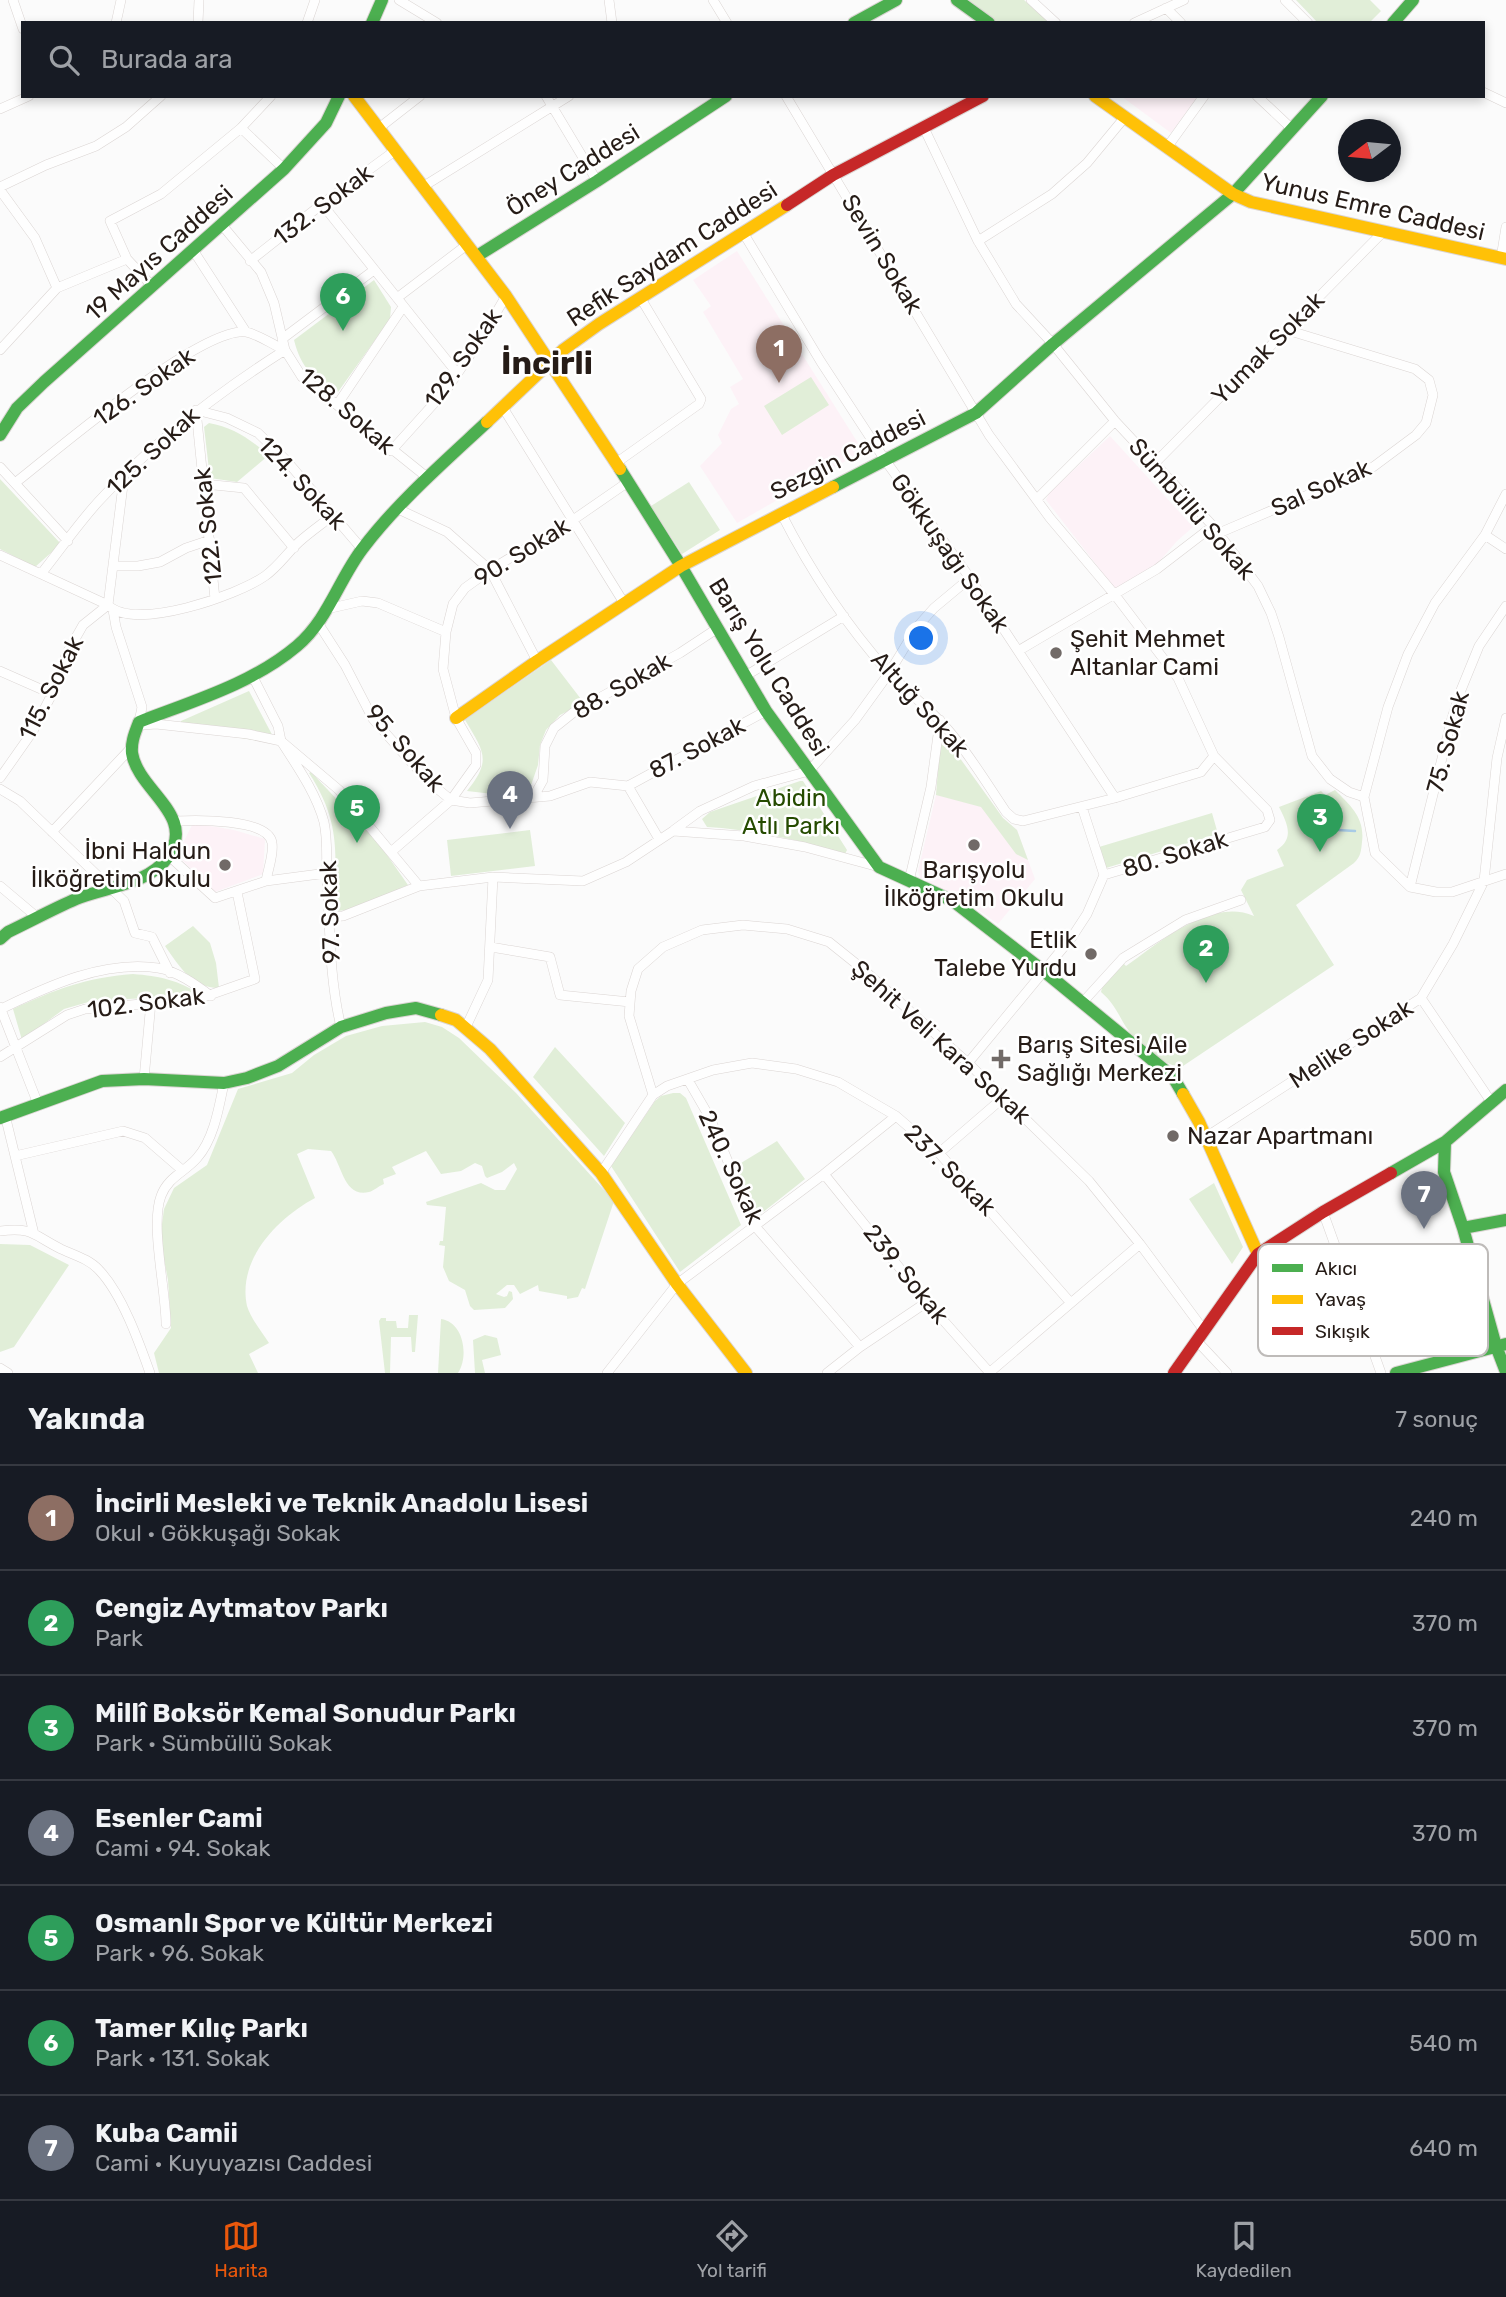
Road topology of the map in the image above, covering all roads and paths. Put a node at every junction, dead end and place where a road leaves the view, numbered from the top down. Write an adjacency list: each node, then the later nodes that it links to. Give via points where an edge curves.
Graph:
1 (13, 0): 30 (street)
2 (121, 0): 16 (street)
3 (199, 0): 17 (street)
4 (315, 0): 18 (street)
5 (382, 0): 19 (street)
6 (399, 0): 20 (street)
7 (609, 0): 21 (street)
8 (713, 0): 22 (street)
9 (896, 0): 23 (street)
10 (957, 0): 24 (street)
11 (1031, 0): 25 (street)
12 (1184, 0): 15 (street)
13 (1285, 0): 28 (street)
14 (1413, 0): 29 (street)
15 (1166, 8): 26 (street); 27 (street)
16 (116, 21)
17 (198, 21)
18 (308, 21)
19 (373, 21)
20 (434, 21)
21 (612, 21)
22 (726, 21)
23 (858, 21)
24 (986, 21)
25 (1054, 21)
26 (1138, 21)
27 (1179, 21)
28 (1306, 21)
29 (1395, 21)
30 (21, 23)
31 (1485, 93): 47 (street)
32 (25, 98): 49 (street)
33 (159, 98): 61 (street, via 96,146)
34 (269, 98): 51 (street)
35 (338, 98): 57 (street, 19 Mayıs Caddesi, via 326,123)
36 (356, 98): 52 (street, Barış Yolu Caddesi)
37 (417, 98): 52 (street)
38 (547, 98): 48 (street)
39 (566, 98): 48 (street)
40 (723, 98): 59 (street, Öney Caddesi)
41 (787, 98): 58 (street, Sevin Sokak)
42 (979, 98): 53 (street, Refik Saydam Caddesi)
43 (1098, 98): 50 (street, Yunus Emre Caddesi)
44 (1203, 98): 55 (street)
45 (1259, 98): 54 (street)
46 (1320, 98): 54 (street, Sezgin Caddesi)
47 (1506, 103)
48 (552, 106): 59 (street); 60 (street)
49 (0, 109)
50 (1125, 117): 55 (street, Yunus Emre Caddesi); 68 (street, via 1087,163 1052,194)
51 (241, 128): 57 (street); 73 (street, via 161,194 110,220)
52 (379, 128): 56 (street, Barış Yolu Caddesi)
53 (924, 128): 58 (street, Refik Saydam Caddesi); 68 (street, Sümbüllü Sokak)
54 (1291, 128): 62 (street, Sezgin Caddesi)
55 (1168, 146): 62 (street, Yunus Emre Caddesi)
56 (396, 150): 60 (street, Barış Yolu Caddesi); 63 (street, 132. Sokak)
57 (284, 169): 64 (street, 19 Mayıs Caddesi)
58 (833, 175): 67 (street, Refik Saydam Caddesi); 93 (street, Sevin Sokak)
59 (597, 181): 71 (street, Öney Caddesi)
60 (424, 186): 69 (street, Barış Yolu Caddesi)
61 (0, 189): 77 (street, via 35,238)
62 (1233, 194): 66 (street, Yunus Emre Caddesi); 85 (street, Sezgin Caddesi)
63 (322, 204): 74 (street, 132. Sokak); 75 (street)
64 (222, 225): 70 (street, 19 Mayıs Caddesi); 74 (street, 128. Sokak)
65 (1506, 228): 72 (street)
66 (1382, 233): 72 (street, Yunus Emre Caddesi); 82 (street, Yumak Sokak)
67 (744, 234): 79 (street, Refik Saydam Caddesi); 97 (street, Gökkuşağı Sokak)
68 (978, 241): 85 (street, Sümbüllü Sokak, via 1016,304)
69 (468, 244): 71 (street, Barış Yolu Caddesi); 80 (street)
70 (194, 250): 76 (street, 19 Mayıs Caddesi); 83 (street)
71 (477, 256): 78 (street, Barış Yolu Caddesi)
72 (1503, 258)
73 (127, 259): 76 (street); 77 (street)
74 (250, 261): 84 (street, 128. Sokak, via 261,272 274,303)
75 (374, 270): 80 (street); 84 (street)
76 (153, 287): 95 (street, 19 Mayıs Caddesi, via 16,408)
77 (57, 288): 86 (street)
78 (506, 296): 88 (street, Barış Yolu Caddesi); 89 (street, 129. Sokak)
79 (640, 297): 88 (street, Refik Saydam Caddesi); 98 (street, via 701,399)
80 (397, 298): 81 (street)
81 (403, 307): 89 (street); 90 (street)
82 (1287, 330): 99 (street, Yumak Sokak); 112 (street, Sal Sokak, via 1415,369 1429,380 1431,412 1416,435 1373,467)
83 (246, 332): 87 (street); 104 (street, 126. Sokak, via 223,335 154,375)
84 (282, 339): 87 (street, 128. Sokak)
85 (1053, 344): 93 (street, Sezgin Caddesi); 94 (street, Sümbüllü Sokak)
86 (0, 350)
87 (285, 350): 90 (street, 128. Sokak, via 302,377); 92 (street, 125. Sokak)
88 (549, 361): 91 (street, Refik Saydam Caddesi); 98 (street, Barış Yolu Caddesi)
89 (457, 373): 96 (street, 129. Sokak)
90 (337, 405): 96 (street, 128. Sokak)
91 (502, 406): 102 (street, Refik Saydam Caddesi); 111 (street)
92 (196, 410): 101 (street, 125. Sokak); 105 (street, 122. Sokak); 110 (street, 124. Sokak, via 258,433)
93 (975, 413): 97 (street, Sezgin Caddesi); 107 (street, Sevin Sokak)
94 (1115, 421): 99 (street, Sümbüllü Sokak); 107 (street)
95 (0, 435)
96 (391, 451): 102 (street, 128. Sokak)
97 (885, 460): 109 (street, Sezgin Caddesi); 124 (street, Gökkuşağı Sokak)
98 (616, 463): 103 (street, Barış Yolu Caddesi)
99 (1154, 464): 112 (street, Sümbüllü Sokak)
100 (0, 467): 104 (street)
101 (124, 477): 115 (street, 125. Sokak); 120 (street)
102 (428, 478): 108 (street, Refik Saydam Caddesi)
103 (628, 482): 111 (street, 90. Sokak); 121 (street, Barış Yolu Caddesi)
104 (15, 483): 115 (street)
105 (204, 484): 114 (street, 122. Sokak); 116 (street, via 244,488)
106 (1506, 494): 113 (street)
107 (1037, 499): 125 (street, Sevin Sokak)
108 (398, 509): 117 (street, Refik Saydam Caddesi); 122 (street, via 447,532)
109 (781, 513): 121 (street, Sezgin Caddesi); 131 (street, Altuğ Sokak, via 807,564)
110 (333, 515): 116 (street); 117 (street, 124. Sokak)
111 (573, 520): 122 (street, 90. Sokak); 127 (street)
112 (1216, 530): 125 (street, Sal Sokak, via 1194,533 1157,569); 154 (street, Sümbüllü Sokak, via 1258,586 1271,613 1312,756 1330,779)
113 (1485, 534): 118 (street); 154 (street, via 1435,603 1408,654 1388,707)
114 (210, 540): 120 (street, via 160,562); 126 (street, 122. Sokak)
115 (68, 541): 123 (street, 125. Sokak)
116 (294, 548): 126 (street, via 261,579)
117 (362, 549): 130 (street, Refik Saydam Caddesi)
118 (1506, 549)
119 (0, 555): 123 (street)
120 (114, 566): 129 (street)
121 (681, 566): 127 (street, Sezgin Caddesi); 133 (street, Barış Yolu Caddesi)
122 (490, 570): 134 (street, 90. Sokak, via 464,588 453,604); 136 (street)
123 (41, 574): 129 (street)
124 (970, 578): 135 (street, Gökkuşağı Sokak); 138 (street, via 934,607)
125 (1115, 595): 135 (street, Sal Sokak); 149 (street, Sevin Sokak, via 1178,678)
126 (215, 599): 129 (street, via 169,613)
127 (624, 604): 136 (street, Sezgin Caddesi)
128 (1506, 606): 175 (street, 75. Sokak, via 1479,646 1461,690)
129 (111, 608): 141 (street, 115. Sokak, via 83,625); 146 (street, via 142,707)
130 (327, 609): 132 (street, Refik Saydam Caddesi); 134 (street, via 362,601 378,603)
131 (844, 616): 138 (street, Altuğ Sokak); 139 (street)
132 (318, 623): 140 (street, Refik Saydam Caddesi, via 298,645); 157 (street, 95. Sokak, via 373,719)
133 (718, 628): 139 (street, Barış Yolu Caddesi); 155 (street, 88. Sokak, via 554,728 545,746 543,780)
134 (446, 632): 143 (street, 90. Sokak, via 443,669)
135 (1018, 651): 156 (street, Gökkuşağı Sokak)
136 (537, 661): 143 (street, Sezgin Caddesi)
137 (0, 671): 141 (street)
138 (889, 673): 145 (street, Altuğ Sokak); 150 (street)
139 (747, 675): 142 (street, Barış Yolu Caddesi)
140 (253, 677): 146 (street, Refik Saydam Caddesi); 147 (street, 97. Sokak)
141 (52, 694): 151 (street, 115. Sokak)
142 (766, 710): 150 (street, Barış Yolu Caddesi); 152 (street, 87. Sokak)
143 (456, 718): 157 (street, 90. Sokak, via 477,753 476,765)
144 (1506, 718): 172 (street, Melike Sokak, via 1497,758)
145 (940, 720): 158 (street, Altuğ Sokak, via 1014,819 1023,821); 171 (street, via 932,787)
146 (139, 722): 147 (street); 148 (street)
147 (281, 741): 163 (street, via 339,790); 166 (street, 97. Sokak, via 324,821)
148 (131, 748): 159 (street, via 135,762); 161 (street)
149 (1214, 756): 156 (street, Altuğ Sokak, via 1201,772); 168 (street, 80. Sokak, via 1266,810 1269,824)
150 (809, 771): 160 (street, via 754,786 700,811); 165 (street, Barış Yolu Caddesi)
151 (0, 778)
152 (628, 786): 155 (street, via 590,782); 162 (street)
153 (0, 789): 161 (street)
154 (1364, 797): 175 (street, via 1376,853)
155 (533, 798): 157 (street)
156 (1115, 798): 158 (street, Altuğ Sokak)
157 (451, 800): 163 (street, 90. Sokak)
158 (1082, 807): 168 (street)
159 (174, 821): 164 (street, via 175,841); 170 (street, via 223,820 271,837)
160 (673, 831): 162 (street); 165 (street, via 744,836)
161 (52, 832): 176 (street)
162 (659, 839): 169 (street, via 626,862 583,881)
163 (391, 852): 174 (street)
164 (169, 856): 176 (street, via 140,878); 177 (street, via 215,898)
165 (879, 867): 171 (street, Barış Yolu Caddesi)
166 (327, 873): 170 (street); 179 (street, 97. Sokak)
167 (1506, 874): 172 (street)
168 (1104, 875): 184 (street, 80. Sokak, via 1087,914)
169 (494, 877): 174 (street); 182 (street)
170 (266, 881): 177 (street)
171 (909, 881): 184 (street, Barış Yolu Caddesi, via 953,901)
172 (1484, 881): 175 (street, via 1452,892); 186 (street, Melike Sokak)
173 (0, 886): 180 (street)
174 (419, 886): 179 (street)
175 (1410, 887)
176 (111, 889): 180 (street, via 86,895); 183 (street, via 124,901 135,933 152,937)
177 (237, 892): 185 (street, 102. Sokak, via 255,979)
178 (1241, 900): 189 (street, via 1185,919 1123,958)
179 (330, 917): 191 (street, 97. Sokak, via 334,994)
180 (38, 918): 181 (street)
181 (0, 939)
182 (491, 947): 188 (street, via 550,957 560,995); 192 (street, via 488,980)
183 (170, 972): 185 (street); 190 (street, via 132,967 96,972)
184 (1045, 972): 189 (street, Barış Yolu Caddesi); 195 (street, 80. Sokak)
185 (211, 996): 187 (street, 102. Sokak)
186 (1421, 998): 202 (street); 206 (street, Melike Sokak)
187 (151, 1002): 193 (street, 102. Sokak, via 67,1015); 196 (street)
188 (630, 1002): 195 (street, Şehit Veli Kara Sokak, via 638,969 663,947 702,930 743,925 787,929 829,942); 200 (street, via 629,1016)
189 (1082, 1003): 206 (street, Barış Yolu Caddesi, via 1173,1077)
190 (0, 1008): 193 (street)
191 (341, 1027): 192 (street, via 416,1008); 198 (street, via 278,1066)
192 (466, 1027): 213 (street)
193 (17, 1048): 194 (street, 102. Sokak); 203 (street)
194 (0, 1057)
195 (968, 1063): 201 (street, Şehit Veli Kara Sokak)
196 (144, 1079): 198 (street); 203 (street, via 102,1081)
197 (688, 1080): 200 (street, 237. Sokak); 205 (street, 237. Sokak, via 752,1063 796,1069 838,1082); 217 (street, 240. Sokak, via 710,1118)
198 (224, 1083): 211 (street, via 205,1146)
199 (1506, 1090): 202 (street)
200 (653, 1095): 213 (street)
201 (1004, 1097): 208 (street); 221 (street, Şehit Veli Kara Sokak, via 1090,1181)
202 (1492, 1103): 207 (street)
203 (38, 1104): 204 (street)
204 (3, 1116): 209 (street)
205 (896, 1116): 208 (street, 237. Sokak); 214 (street)
206 (1206, 1137): 225 (street, Barış Yolu Caddesi)
207 (1445, 1142): 210 (street); 212 (street)
208 (939, 1153): 228 (street, 237. Sokak)
209 (15, 1156): 211 (street, via 123,1131 145,1138); 220 (street)
210 (1423, 1156): 212 (street); 215 (street)
211 (182, 1170): 230 (street, via 167,1184 158,1206)
212 (1444, 1172): 218 (street)
213 (601, 1173): 226 (street)
214 (824, 1174): 217 (street); 227 (street, 239. Sokak)
215 (1323, 1212): 222 (street); 223 (street)
216 (1506, 1220): 218 (street)
217 (754, 1225): 226 (street); 233 (street, 240. Sokak)
218 (1463, 1228): 224 (street)
219 (0, 1231): 220 (street, via 21,1229)
220 (34, 1234): 240 (street, via 99,1269 117,1297)
221 (1140, 1244): 228 (street); 231 (street, Şehit Veli Kara Sokak)
222 (1273, 1244)
223 (1335, 1244)
224 (1468, 1244)
225 (1258, 1254): 231 (street)
226 (677, 1284): 237 (street); 241 (street)
227 (927, 1302): 233 (street); 243 (street, 239. Sokak)
228 (1070, 1302): 243 (street)
229 (1488, 1305): 232 (street)
230 (166, 1324)
231 (1199, 1334): 244 (street); 245 (street, Şehit Veli Kara Sokak)
232 (1501, 1345): 238 (street)
233 (860, 1347): 242 (street)
234 (1375, 1356): 246 (street)
235 (1460, 1356): 247 (street)
236 (0, 1368): 239 (street)
237 (613, 1371)
238 (1506, 1372)
239 (8, 1373)
240 (150, 1373)
241 (746, 1373)
242 (827, 1373)
243 (990, 1373)
244 (1174, 1373)
245 (1227, 1373)
246 (1381, 1373)
247 (1396, 1373)

